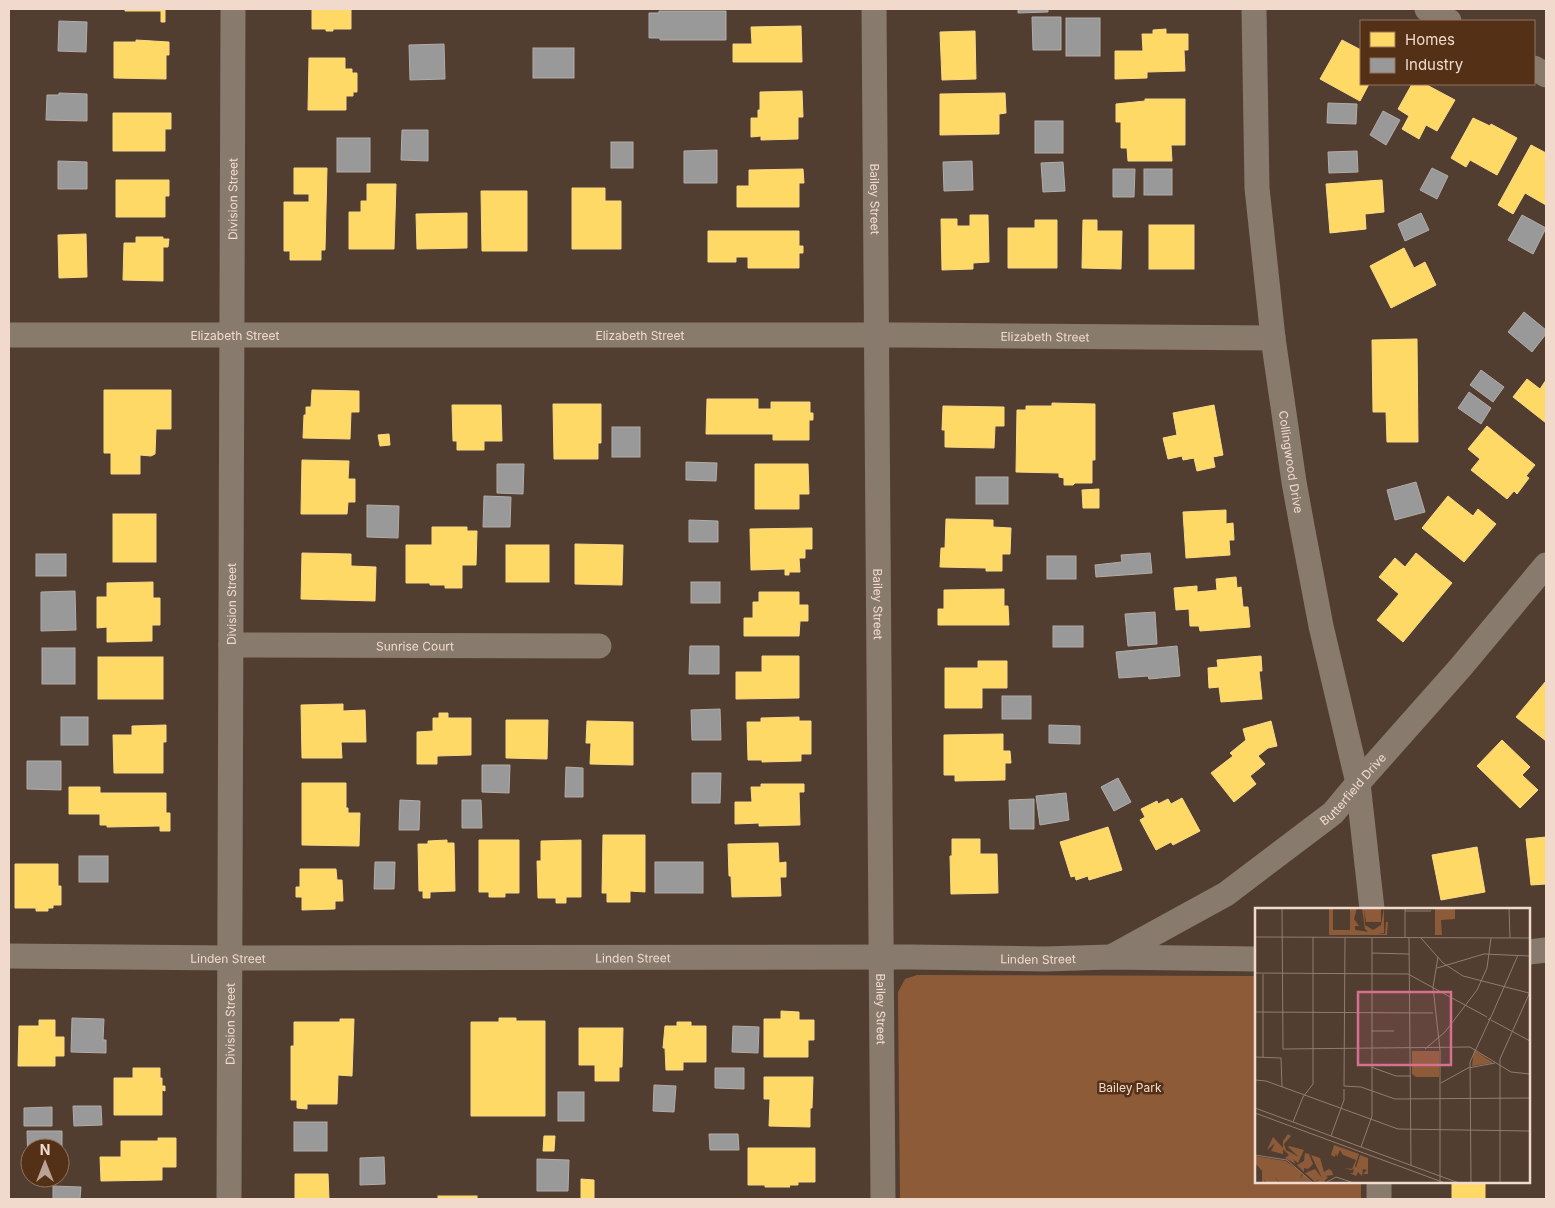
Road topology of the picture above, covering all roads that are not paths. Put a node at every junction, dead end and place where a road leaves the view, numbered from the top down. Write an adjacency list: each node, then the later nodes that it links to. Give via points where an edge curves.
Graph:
1 (233, 9): 8 (street, Division Street)
2 (874, 9): 10 (street, Bailey Street)
3 (1254, 9): 11 (street, Collingwood Drive, via 1257,188)
4 (1427, 9): 5 (street)
5 (1447, 20)
6 (1535, 69): 7 (street)
7 (1546, 75)
8 (232, 334): 9 (street, Elizabeth Street); 10 (street, Elizabeth Street); 13 (street, Division Street)
9 (9, 335)
10 (876, 335): 11 (street, Elizabeth Street); 22 (street, Bailey Street)
11 (1273, 338): 15 (street, Collingwood Drive, via 1294,482 1321,626)
12 (1546, 565): 15 (street, Butterfield Drive)
13 (231, 645): 14 (street, Sunrise Court); 21 (street, Division Street)
14 (599, 646)
15 (1358, 783): 16 (street, Collingwood Drive); 20 (street, Butterfield Drive, via 1333,813 1226,894)
16 (1372, 908)
17 (1546, 950): 18 (street)
18 (1530, 952)
19 (9, 956): 21 (street, Linden Street)
20 (1110, 957): 22 (street, Linden Street); 23 (street, Linden Street)
21 (230, 958): 22 (street, Linden Street); 25 (street, Division Street)
22 (882, 958): 26 (street, Bailey Street)
23 (1255, 959)
24 (1379, 1183): 27 (street)
25 (229, 1199)
26 (883, 1199)
27 (1380, 1199)

